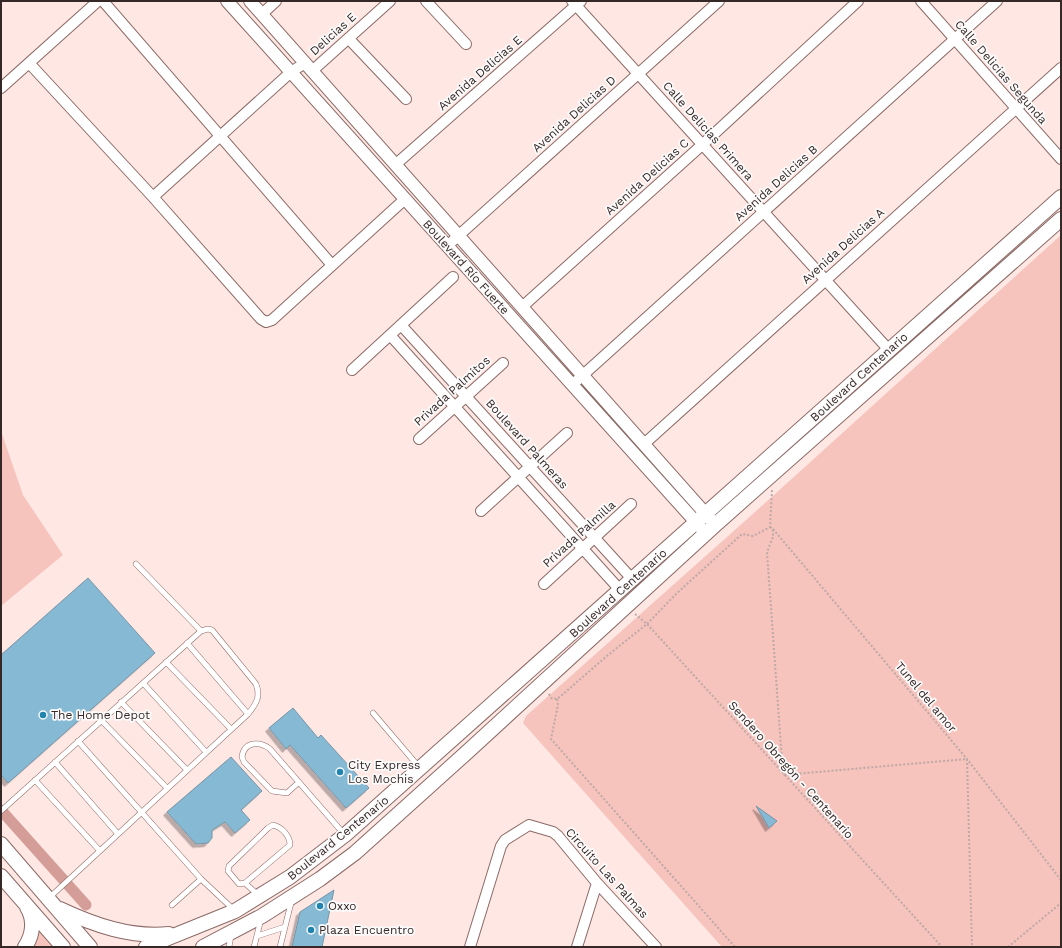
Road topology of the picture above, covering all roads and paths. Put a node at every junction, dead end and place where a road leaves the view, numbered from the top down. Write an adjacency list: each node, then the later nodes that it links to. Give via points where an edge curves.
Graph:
1 (98, 1): 17 (street)
2 (103, 1): 25 (street)
3 (227, 1): 20 (street, Boulevard Río Fuerte)
4 (250, 1): 13 (street, Boulevard Río Fuerte)
5 (276, 1): 13 (street)
6 (390, 1): 14 (street, Delicias E)
7 (426, 1): 16 (street)
8 (719, 1): 21 (street, Avenida Delicias D)
9 (858, 1): 26 (street, Avenida Delicias C)
10 (921, 1): 15 (street, Calle Delicias Segunda)
11 (997, 1): 15 (street, Avenida Delicias B)
12 (576, 3): 21 (street, Calle Delicias Primera); 28 (street, Avenida Delicias E)
13 (262, 14): 18 (street, Boulevard Río Fuerte)
14 (349, 39): 18 (street, Delicias E); 23 (street)
15 (955, 39): 24 (street, Calle Delicias Segunda); 32 (street, Avenida Delicias B)
16 (466, 44)
17 (29, 63): 22 (street); 29 (street)
18 (309, 67): 20 (street, Delicias E); 28 (street, Boulevard Río Fuerte)
19 (1061, 68): 24 (street, Avenida Delicias A)
20 (290, 72): 25 (street, Delicias E); 31 (street, Boulevard Río Fuerte)
21 (638, 74): 26 (street, Calle Delicias Primera); 34 (street, Avenida Delicias D)
22 (1, 88)
23 (406, 99)
24 (1016, 109): 27 (street, Calle Delicias Segunda); 38 (street, Avenida Delicias A)
25 (221, 136): 29 (street, Delicias E); 36 (street)
26 (702, 145): 32 (street, Calle Delicias Primera); 39 (street, Avenida Delicias C)
27 (1061, 159)
28 (395, 165): 34 (street, Boulevard Río Fuerte)
29 (153, 197): 36 (street, via 266,322 272,320)
30 (1061, 197): 42 (main road, Boulevard Centenario)
31 (405, 199): 35 (street, Boulevard Río Fuerte); 36 (street)
32 (763, 212): 38 (street, Calle Delicias Primera); 45 (street, Avenida Delicias B)
33 (1061, 219): 54 (main road, Boulevard Centenario)
34 (458, 235): 35 (street, Avenida Delicias D); 39 (street, Boulevard Río Fuerte)
35 (447, 246): 46 (street, Boulevard Río Fuerte)
36 (332, 265)
37 (454, 278): 40 (street)
38 (825, 280): 42 (street, Calle Delicias Primera); 51 (street, Avenida Delicias A)
39 (522, 307): 45 (street, Boulevard Río Fuerte)
40 (401, 325): 41 (street); 47 (street, Boulevard Palmeras)
41 (390, 335): 44 (street); 48 (street)
42 (889, 350): 57 (main road, Boulevard Centenario)
43 (503, 363): 47 (street, Privada Palmitos)
44 (352, 370)
45 (583, 376): 46 (street, Avenida Delicias B); 51 (street, Boulevard Río Fuerte)
46 (572, 385): 57 (street, Boulevard Río Fuerte)
47 (466, 396): 48 (street, Privada Palmitos); 52 (street, Boulevard Palmeras)
48 (455, 406): 50 (street, Privada Palmitos); 53 (street)
49 (567, 434): 52 (street)
50 (419, 439)
51 (644, 444): 57 (street, Boulevard Río Fuerte)
52 (530, 466): 53 (street); 60 (street, Boulevard Palmeras)
53 (518, 477): 56 (street); 61 (street)
54 (765, 481): 57 (main road, Boulevard Centenario); 58 (path, via 772,490)
55 (631, 504): 60 (street, Privada Palmilla)
56 (481, 511)
57 (706, 524): 63 (main road, Boulevard Centenario); 66 (main road, Boulevard Centenario)
58 (770, 527): 59 (path, Tunel del amor); 67 (path, via 752,536 742,534)
59 (773, 529): 81 (path, Tunel del amor); 85 (path, via 767,552)
60 (594, 537): 61 (street, Privada Palmilla); 63 (street, Boulevard Palmeras)
61 (583, 548): 64 (street, Privada Palmilla); 65 (street)
62 (136, 564): 68 (lane)
63 (633, 580): 65 (main road, Boulevard Centenario)
64 (544, 584)
65 (621, 591): 83 (main road, Boulevard Centenario)
66 (628, 605): 67 (path, Sendero Obregón - Centenario); 72 (main road, Boulevard Centenario)
67 (647, 624): 73 (path); 85 (path, Sendero Obregón - Centenario)
68 (201, 631): 69 (lane); 76 (lane, via 212,630 256,684 258,698)
69 (187, 643): 70 (lane); 76 (lane)
70 (166, 662): 71 (lane); 78 (lane)
71 (143, 683): 74 (lane); 80 (lane)
72 (541, 685): 73 (path, via 551,698); 88 (main road, Boulevard Centenario)
73 (557, 699): 123 (path, via 551,739)
74 (121, 702): 77 (lane); 84 (lane)
75 (373, 713): 83 (lane)
76 (248, 714): 78 (lane)
77 (102, 720): 79 (lane); 89 (lane)
78 (231, 729): 80 (lane)
79 (78, 741): 82 (lane); 91 (lane)
80 (206, 752): 84 (lane)
81 (967, 759): 85 (path); 98 (path, Tunel del amor); 125 (path)
82 (56, 762): 86 (lane); 92 (lane)
83 (422, 767): 88 (main road); 93 (main road, Boulevard Centenario)
84 (187, 770): 89 (lane)
85 (783, 775): 124 (path, Sendero Obregón - Centenario)
86 (35, 780): 90 (lane); 95 (lane)
87 (299, 782): 87 (lane, via 286,793 272,791 244,762 242,757 245,750 253,743 264,744); 93 (lane)
88 (434, 782): 102 (main road, Boulevard Centenario, via 355,853)
89 (167, 788): 91 (lane)
90 (1, 811)
91 (142, 812): 92 (lane); 97 (lane)
92 (118, 834): 95 (lane)
93 (345, 835): 101 (main road, Boulevard Centenario)
94 (1, 844): 104 (main road)
95 (100, 851): 104 (lane)
96 (1, 876): 103 (main road)
97 (201, 879): 106 (lane); 107 (lane)
98 (1061, 880)
99 (597, 883): 120 (street, Circuito Las Palmas, via 553,832 529,825 519,830 501,846); 121 (street); 122 (street, Circuito Las Palmas)
100 (245, 884): 100 (lane, via 290,845 290,840 278,826 268,828 228,868 239,884); 101 (lane)
101 (260, 897): 107 (main road, Boulevard Centenario)
102 (293, 897): 108 (main road, Boulevard Centenario); 109 (lane)
103 (21, 898): 113 (main road, via 32,919 30,938); 114 (main road)
104 (53, 899): 110 (main road, via 83,920 114,929 157,935); 115 (main road)
105 (1061, 903): 126 (path)
106 (172, 905)
107 (235, 911): 110 (main road, Boulevard Centenario)
108 (262, 916): 111 (lane); 112 (main road, Boulevard Centenario)
109 (285, 927): 111 (lane); 119 (lane)
110 (184, 932): 116 (main road, Boulevard Centenario)
111 (257, 936): 118 (lane)
112 (230, 940): 117 (main road, Boulevard Centenario)
113 (25, 947)
114 (63, 947)
115 (90, 947)
116 (146, 947)
117 (203, 947)
118 (254, 947)
119 (280, 947)
120 (470, 947)
121 (577, 947)
122 (656, 947)
123 (734, 947)
124 (942, 947)
125 (972, 947)
126 (1008, 947)

